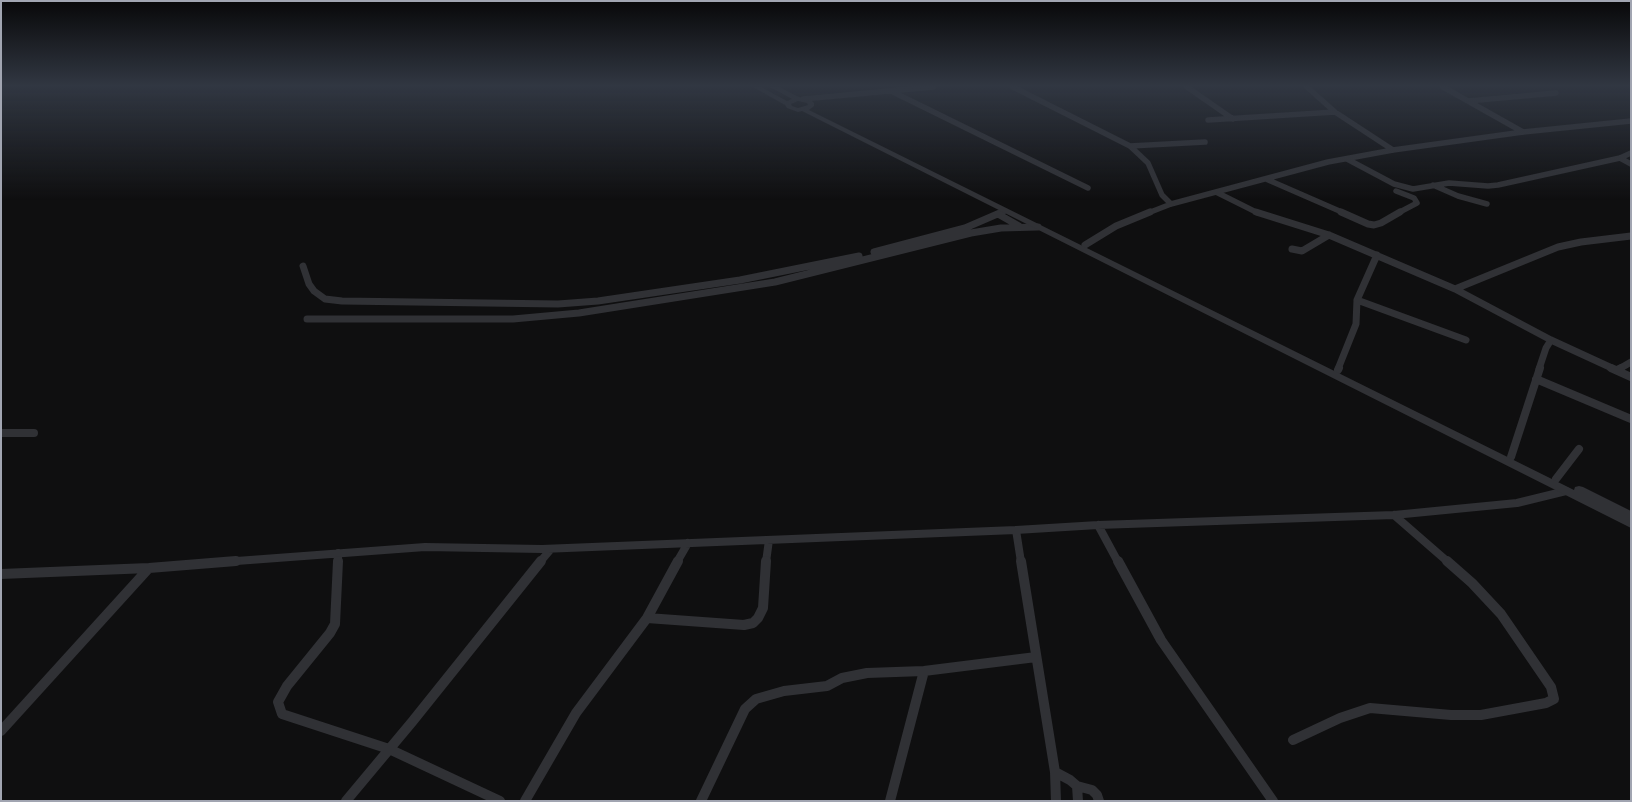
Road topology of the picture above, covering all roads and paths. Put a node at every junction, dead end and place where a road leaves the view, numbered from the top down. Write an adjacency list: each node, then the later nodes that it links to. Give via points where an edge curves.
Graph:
1 (840, 124): 23 (street)
2 (843, 124): 30 (street)
3 (959, 124): 18 (street)
4 (1087, 124): 10 (street)
5 (1354, 124): 11 (street)
6 (1510, 124): 8 (street)
7 (1597, 124): 8 (street)
8 (1523, 132): 11 (street)
9 (1205, 142): 10 (street)
10 (1130, 146): 21 (street, via 1148,163 1162,195)
11 (1393, 150): 14 (street)
12 (1631, 154): 13 (street)
13 (1620, 158): 15 (street); 17 (street, via 1498,185)
14 (1347, 159): 16 (street); 17 (street, via 1404,188 1424,188)
15 (1631, 164)
16 (1266, 179): 19 (street, via 1374,225 1417,203 1414,198); 20 (street)
17 (1432, 185): 22 (street)
18 (1088, 188)
19 (1396, 191)
20 (1216, 192): 21 (street); 28 (street, via 1257,213)
21 (1171, 204): 30 (street, via 1116,226)
22 (1486, 204)
23 (1001, 212): 24 (street); 25 (street); 26 (street)
24 (986, 219): 27 (street); 33 (street, via 965,228 801,269 598,301 558,304 326,300 309,284)
25 (1020, 227): 26 (street); 27 (street)
26 (1038, 227): 50 (street)
27 (1001, 228): 36 (street, via 775,282 579,313 512,319)
28 (1329, 235): 31 (street, via 1302,251); 32 (street)
29 (1631, 236): 34 (street, via 1558,247)
30 (1086, 245): 40 (street)
31 (1292, 249)
32 (1377, 256): 34 (street); 35 (street)
33 (304, 266)
34 (1455, 289): 38 (street)
35 (1358, 300): 37 (street); 40 (street, via 1356,324)
36 (307, 319)
37 (1466, 340)
38 (1551, 340): 41 (street); 43 (street)
39 (1631, 362): 41 (street)
40 (1338, 370): 48 (street)
41 (1617, 370): 42 (street)
42 (1631, 377)
43 (1536, 379): 44 (street); 48 (street)
44 (1631, 419)
45 (1, 433): 46 (street)
46 (34, 433)
47 (1579, 449): 49 (street)
48 (1511, 457): 49 (street)
49 (1556, 479): 52 (street)
50 (1566, 491): 51 (street, via 1517,503); 53 (street)
51 (1394, 515): 54 (street); 66 (street, via 1472,583 1501,614 1551,687 1554,699 1546,703 1482,715 1370,708 1340,718)
52 (1631, 516)
53 (1631, 524)
54 (1098, 525): 55 (street); 78 (street, via 1161,640)
55 (1016, 530): 56 (street); 63 (street)
56 (769, 540): 57 (street); 62 (street, via 763,608 753,623 744,625)
57 (688, 543): 58 (street); 62 (street)
58 (551, 549): 59 (street, via 425,547); 67 (street)
59 (338, 554): 60 (street); 67 (street, via 335,624 287,686 278,702 282,714)
60 (149, 568): 61 (street); 65 (street)
61 (1, 574)
62 (647, 618): 72 (street, via 576,713)
63 (1036, 657): 64 (street); 68 (street)
64 (924, 671): 73 (street, via 867,673 842,678 827,686 784,691 756,699 745,709); 74 (street)
65 (1, 731)
66 (1293, 740)
67 (389, 750): 70 (street); 71 (street)
68 (1055, 772): 69 (street); 75 (street)
69 (1077, 786): 76 (street); 77 (street, via 1092,790)
70 (346, 801)
71 (500, 801)
72 (526, 801)
73 (701, 801)
74 (890, 801)
75 (1056, 801)
76 (1078, 801)
77 (1099, 801)
78 (1273, 801)

